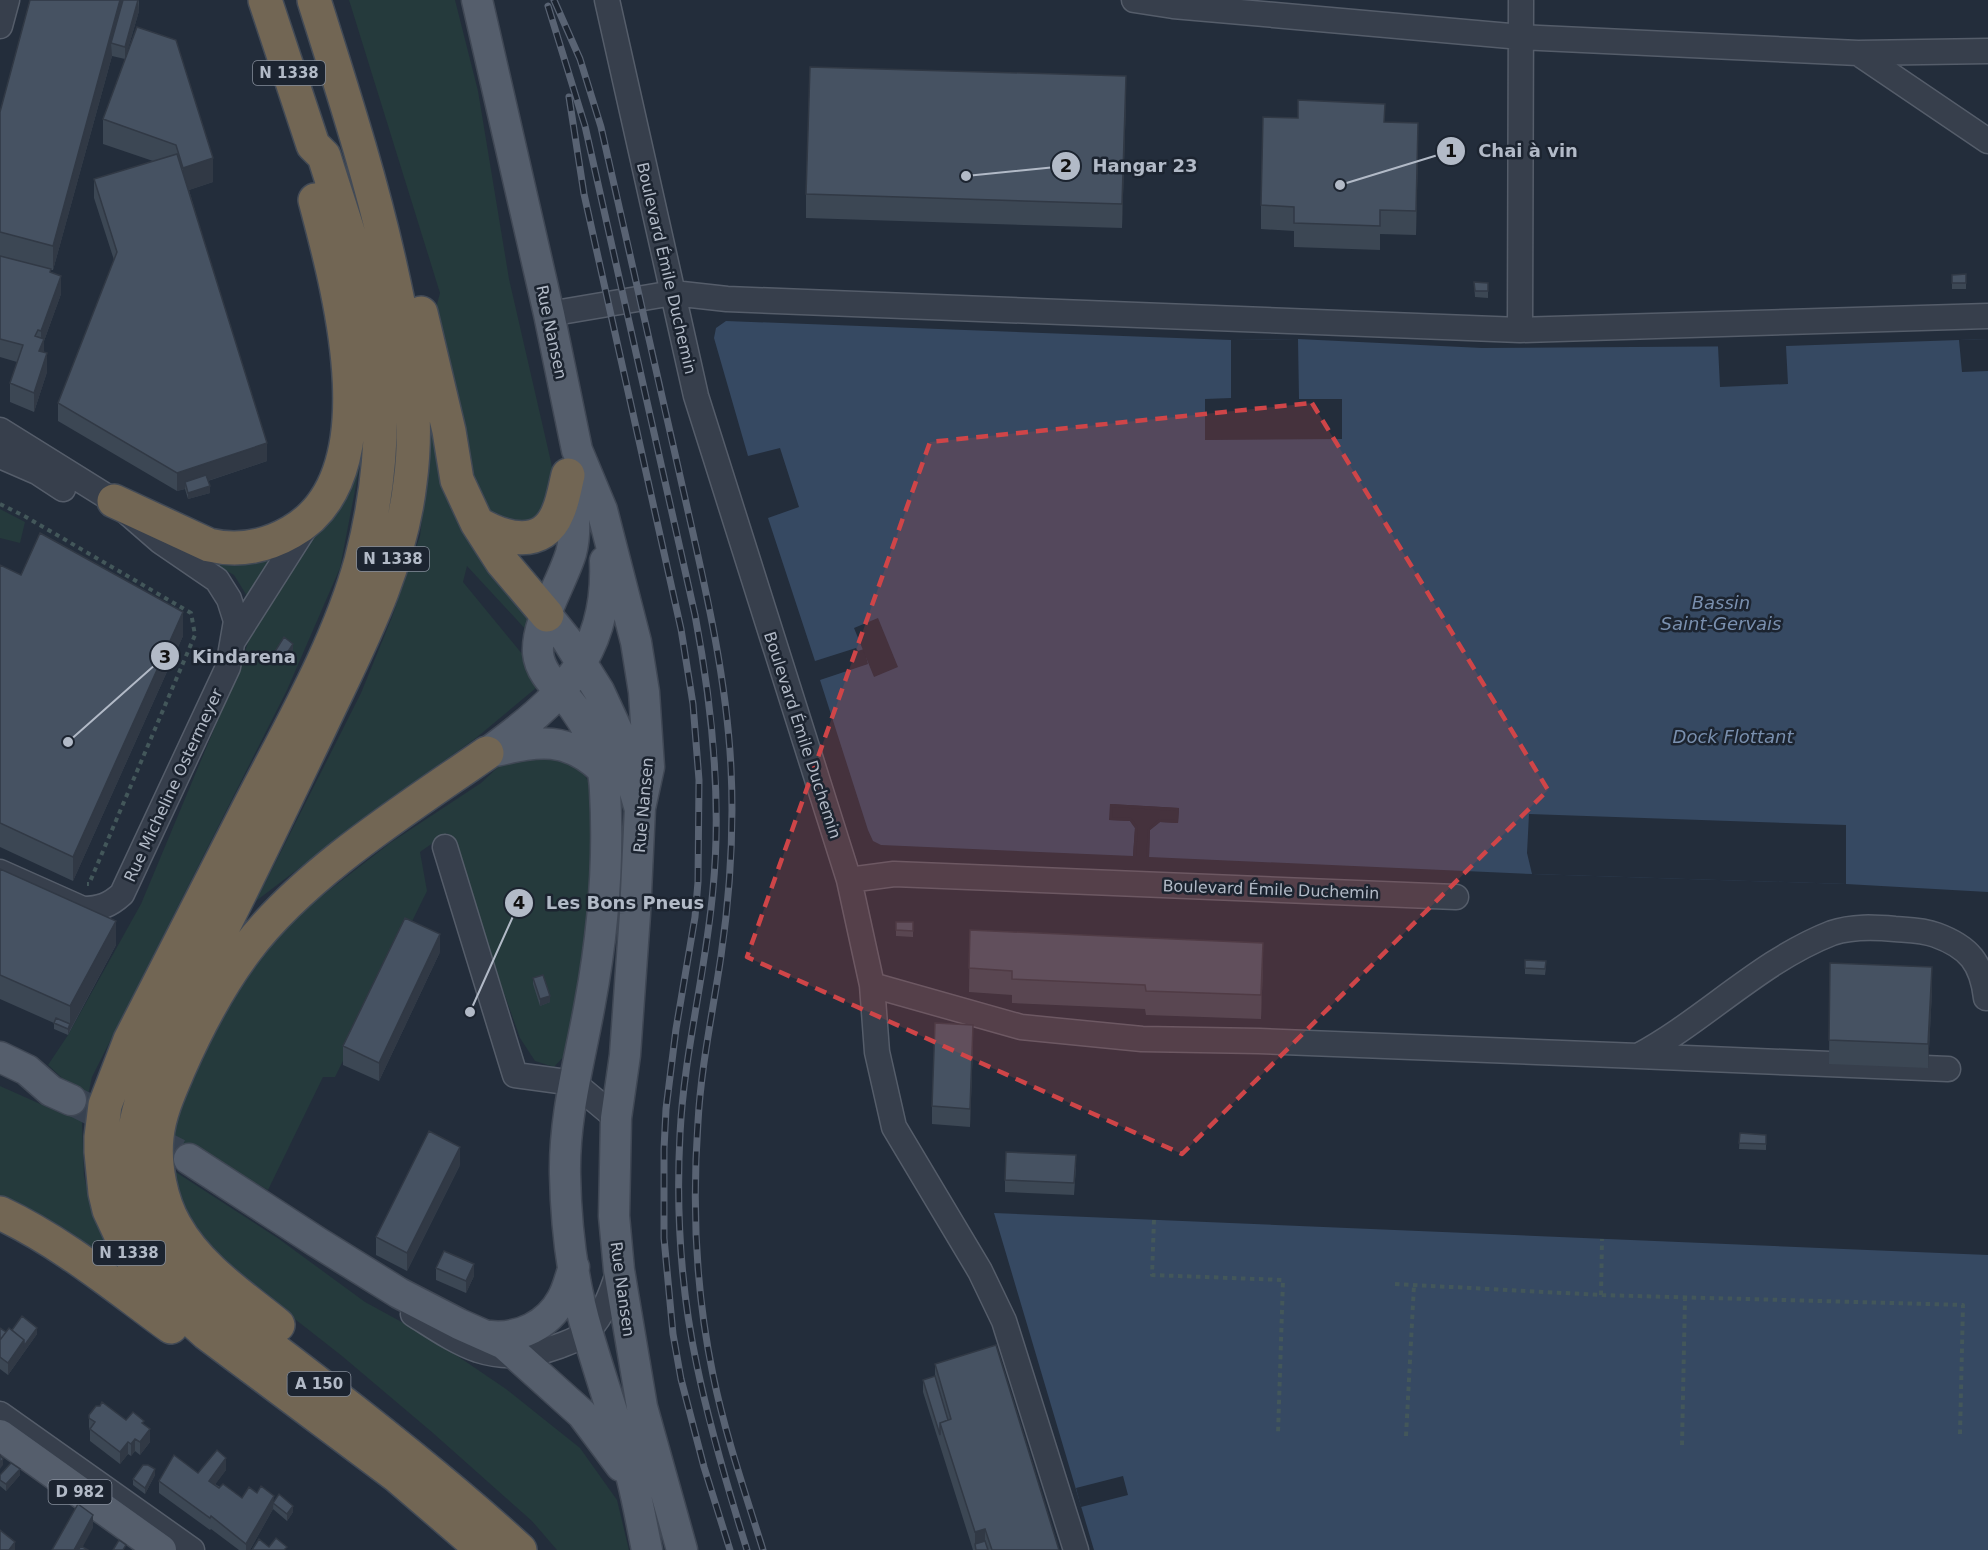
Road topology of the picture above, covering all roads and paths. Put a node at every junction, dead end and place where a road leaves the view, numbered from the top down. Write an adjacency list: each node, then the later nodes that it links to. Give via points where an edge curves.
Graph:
1 (7, 0): 8 (street)
2 (265, 0): 13 (highway, N 1338)
3 (314, 0): 14 (highway, N 1338)
4 (477, 0): 16 (main road, Rue Nansen)
5 (607, 0): 15 (street, Boulevard Émile Duchemin)
6 (1134, 0): 9 (street)
7 (1521, 0): 9 (street)
8 (0, 26)
9 (1521, 37): 11 (street); 18 (street)
10 (1988, 51): 11 (street)
11 (1858, 53): 12 (street)
12 (1988, 141)
13 (313, 145): 25 (highway, via 304,162 336,277 348,343 349,396 342,462 335,484); 76 (highway, N 1338, via 324,156 370,310 377,353 380,461 369,529 351,591 326,653 130,1040 105,1105 100,1137 102,1171 109,1210 129,1253 142,1275 169,1302 397,1476)
14 (378, 207): 26 (highway, via 396,235 426,328 457,480); 52 (highway, N 1338, via 411,368 415,422 402,527 376,610 147,1086 135,1126 131,1166)
15 (673, 293): 16 (street); 18 (street, via 728,299); 37 (street, Boulevard Émile Duchemin, via 696,396)
16 (549, 314): 21 (main road, Rue Nansen)
17 (1988, 316): 18 (street)
18 (1520, 330)
19 (0, 430): 22 (street)
20 (0, 456): 27 (street, via 37,472 117,523)
21 (573, 462): 24 (main road, Rue Nansen); 26 (highway, via 558,513 541,532 524,538 507,537); 28 (main road, Rue Nansen, via 574,538)
22 (114, 501): 25 (highway, via 224,549 262,546 297,529); 27 (street)
23 (0, 504): 38 (path, via 191,613 195,635 89,884)
24 (602, 510): 30 (main road, via 606,587 598,625); 34 (main road, Rue Nansen, via 636,642 644,692 649,767)
25 (313, 516): 29 (street)
26 (477, 523): 28 (highway, via 502,562)
27 (160, 542): 29 (street, Rue Micheline Ostermeyer, via 217,580 236,621)
28 (547, 615): 30 (main road); 31 (main road, Rue Nansen, via 539,640 539,659)
29 (233, 641): 40 (street, Rue Micheline Ostermeyer, via 228,667 122,894)
30 (581, 663): 31 (main road); 34 (main road, via 617,730)
31 (561, 691): 32 (main road, via 543,710); 33 (main road, Rue Nansen, via 586,726)
32 (487, 753): 33 (main road, via 528,744 554,744 588,756); 78 (highway, via 336,862 282,910 247,950 213,1002 167,1097 157,1137 158,1165 164,1199 174,1224 207,1268 421,1440 463,1479)
33 (602, 769): 48 (main road, Rue Nansen, via 606,854 602,919)
34 (640, 808): 50 (main road, Rue Nansen, via 625,1055)
35 (445, 847): 48 (street, via 515,1075)
36 (0, 872): 40 (street, via 76,907)
37 (849, 880): 39 (street, Boulevard Émile Duchemin, via 894,874); 42 (street)
38 (80, 883)
39 (1456, 897)
40 (97, 909): 41 (street)
41 (93, 935)
42 (872, 985): 44 (street, via 1022,1027 1142,1039); 81 (street, via 877,1052 894,1127 980,1271 1004,1321)
43 (1986, 998): 44 (street, via 1976,962 1956,943 1924,931 1860,927 1833,933 1788,956 1666,1041)
44 (1638, 1056): 47 (street)
45 (0, 1057): 49 (main road, via 27,1070)
46 (0, 1069): 49 (street)
47 (1948, 1069)
48 (574, 1083): 50 (street); 57 (main road, Rue Nansen, via 565,1175)
49 (61, 1095)
50 (616, 1118): 58 (main road, Rue Nansen, via 614,1216)
51 (189, 1159): 53 (main road)
52 (138, 1202): 77 (highway, A 150, via 156,1241 178,1271 466,1501)
53 (263, 1207): 64 (main road, via 399,1293); 65 (street, via 315,1254 450,1337 478,1350)
54 (0, 1213): 75 (highway, A 150, via 69,1254 380,1476)
55 (1154, 1220): 67 (path, via 1152,1275 1283,1280)
56 (1602, 1239): 61 (path)
57 (574, 1267): 63 (main road, Rue Nansen); 64 (main road, via 562,1299 542,1322 516,1335)
58 (619, 1270): 63 (street, via 602,1312); 80 (main road, Rue Nansen, via 642,1407)
59 (1395, 1284): 60 (path)
60 (1414, 1285): 61 (path); 70 (path)
61 (1601, 1294): 62 (path)
62 (1685, 1297): 68 (path, via 1963,1305); 71 (path)
63 (587, 1332): 65 (street, via 550,1349); 72 (main road, Rue Nansen)
64 (490, 1336): 65 (main road)
65 (517, 1356): 72 (main road, via 582,1414)
66 (0, 1414): 74 (street)
67 (1278, 1434)
68 (1960, 1434)
69 (0, 1435): 73 (main road, D 982)
70 (1406, 1436)
71 (1682, 1445)
72 (632, 1480): 79 (main road, Rue Nansen); 80 (main road)
73 (161, 1550)
74 (192, 1550)
75 (467, 1550)
76 (483, 1550)
77 (520, 1550)
78 (525, 1550)
79 (647, 1550)
80 (680, 1550)
81 (1076, 1550)

